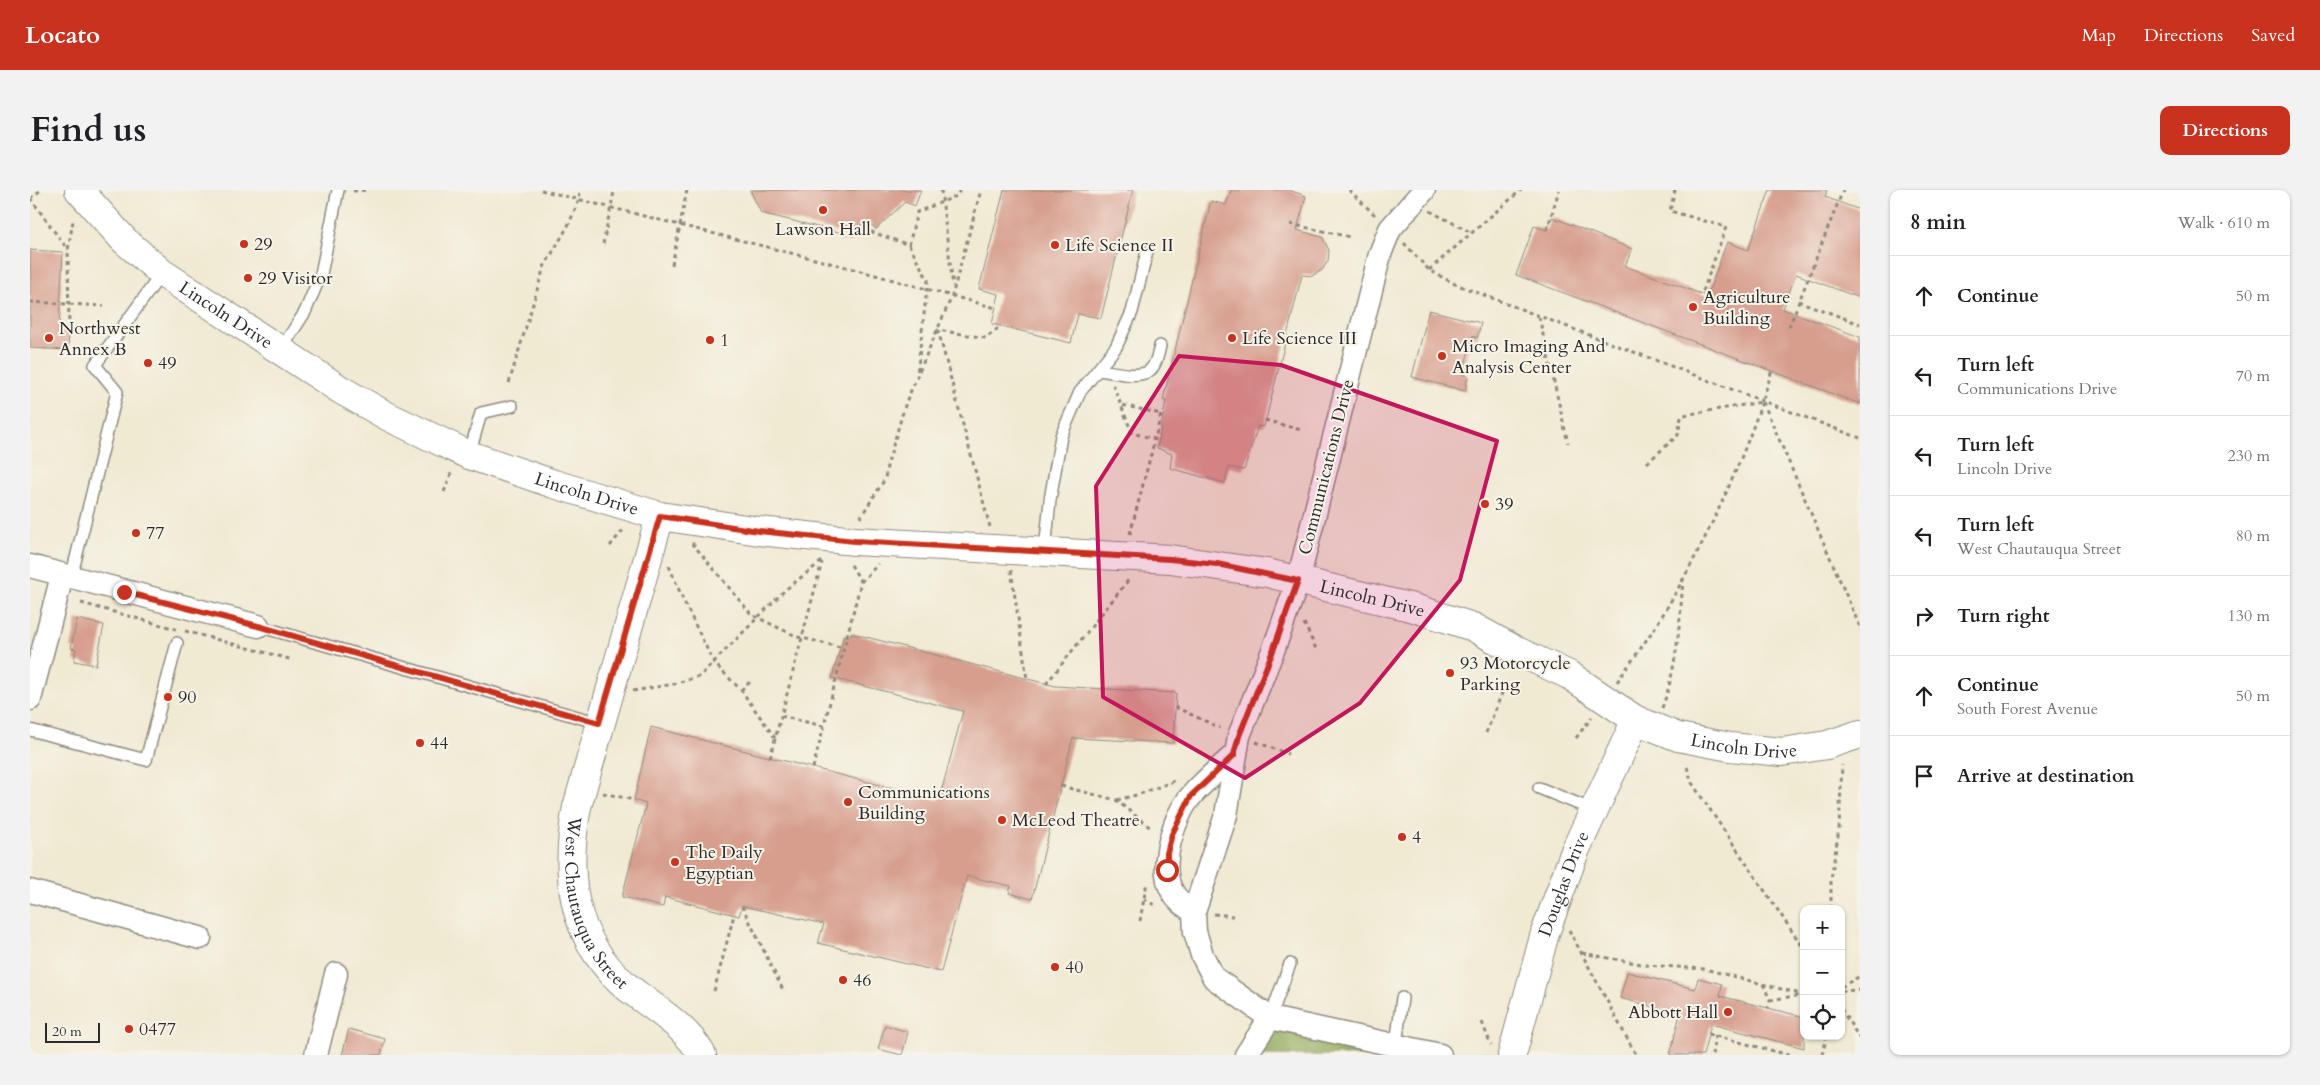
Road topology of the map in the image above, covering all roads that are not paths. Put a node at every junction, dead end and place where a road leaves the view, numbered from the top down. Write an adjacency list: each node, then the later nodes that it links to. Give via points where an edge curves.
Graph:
1 (79, 190): 5 (street, Lincoln Drive, via 124,240)
2 (338, 190): 7 (lane, via 322,274 305,312)
3 (1426, 200): 14 (street, Communications Drive, via 1390,229 1380,254)
4 (1147, 252): 8 (lane, via 1132,312)
5 (162, 273): 7 (street, Lincoln Drive); 15 (lane, via 95,365 117,392)
6 (1160, 346): 8 (lane, via 1155,364 1148,372)
7 (280, 351): 10 (street, Lincoln Drive)
8 (1102, 370): 12 (lane, via 1080,392 1060,436)
9 (512, 406): 10 (lane, via 481,412)
10 (461, 462): 11 (street, Lincoln Drive, via 554,484)
11 (660, 516): 12 (street, Lincoln Drive, via 855,541); 20 (street, West Chautauqua Street)
12 (1045, 551): 14 (street, Lincoln Drive, via 1217,564)
13 (30, 566): 15 (street)
14 (1298, 581): 19 (street, Lincoln Drive, via 1414,608 1473,627); 23 (street, Communications Drive)
15 (63, 583): 16 (street); 18 (street)
16 (258, 626): 20 (lane)
17 (177, 643): 21 (lane, via 146,760)
18 (30, 700)
19 (1648, 715): 22 (street, Lincoln Drive, via 1678,737 1782,752 1828,744); 25 (street, Douglas Drive)
20 (599, 723): 36 (street, West Chautauqua Street, via 572,832 571,878 581,927 625,985 672,1022)
21 (30, 730)
22 (1860, 734)
23 (1234, 755): 27 (street, Communications Drive, via 1226,815); 27 (street, via 1191,796 1172,834 1167,853 1171,890 1178,901)
24 (1539, 788): 25 (lane)
25 (1593, 810): 34 (street, Douglas Drive, via 1544,934)
26 (30, 891): 28 (street)
27 (1194, 912): 32 (street, Communications Drive, via 1195,932 1214,978)
28 (200, 938)
29 (1290, 964): 32 (lane)
30 (336, 974): 35 (street)
31 (1402, 998): 33 (lane)
32 (1270, 1018): 33 (street, Communications Drive); 37 (street)
33 (1396, 1045): 38 (street, Communications Drive)
34 (1503, 1054)
35 (316, 1055)
36 (702, 1055)
37 (1246, 1055)
38 (1440, 1055)

